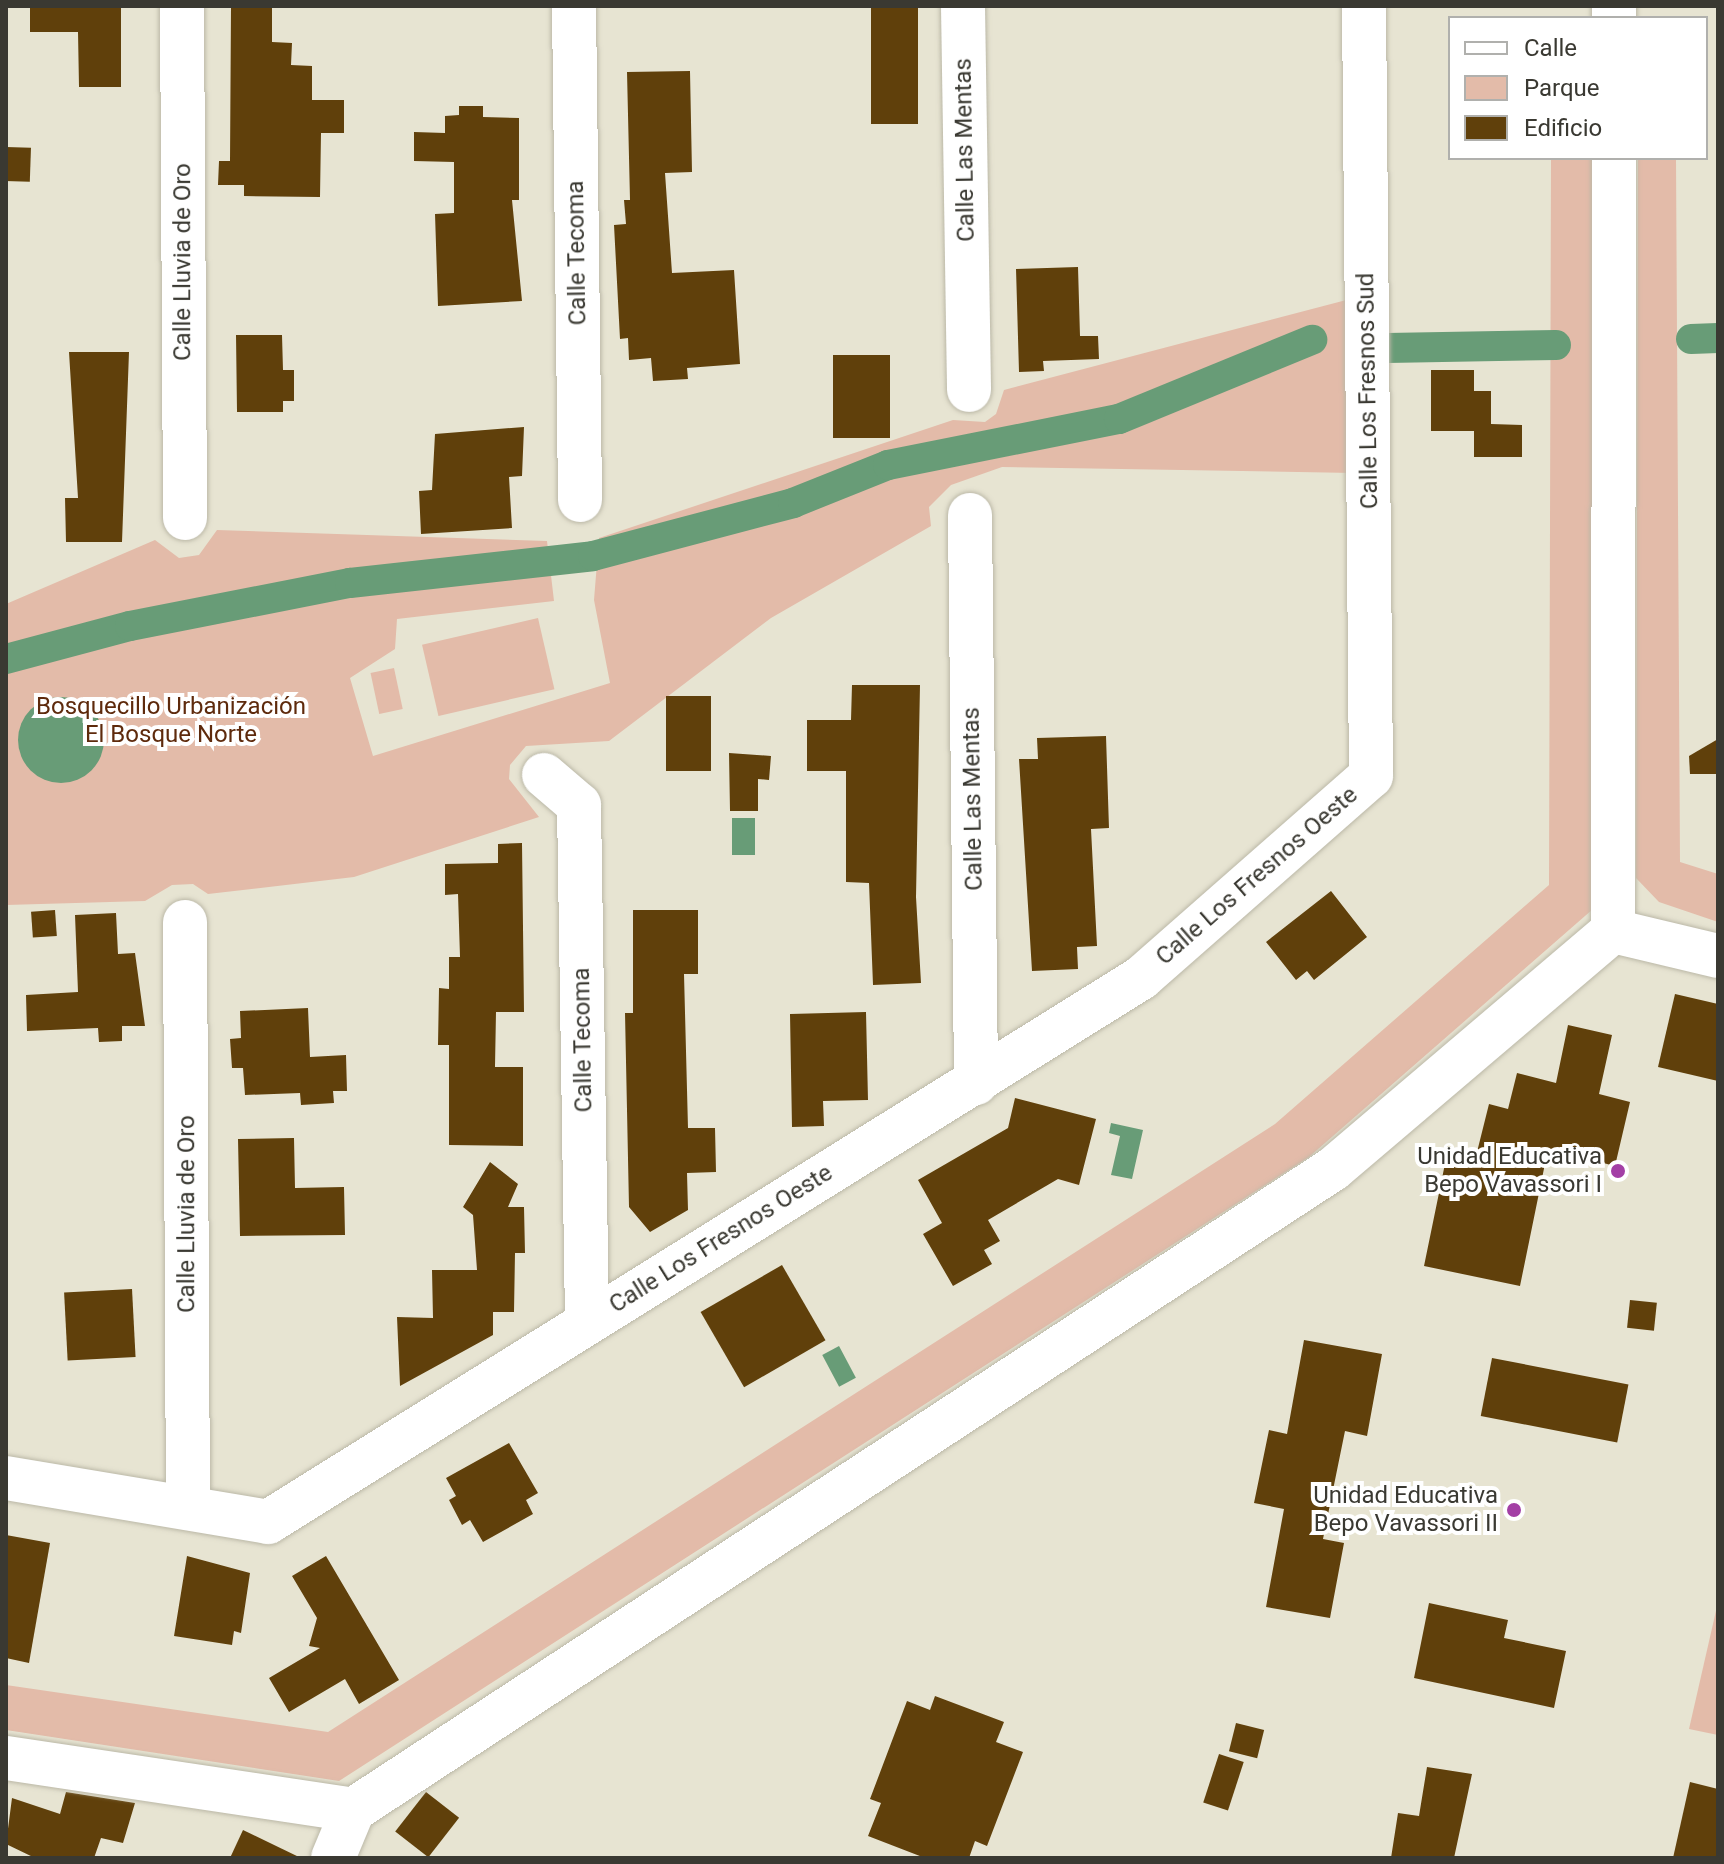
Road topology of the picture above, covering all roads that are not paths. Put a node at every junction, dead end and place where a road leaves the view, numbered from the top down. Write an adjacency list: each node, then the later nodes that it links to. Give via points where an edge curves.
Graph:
1 (182, 6): 9 (street, Calle Lluvia de Oro)
2 (574, 6): 7 (street, Calle Tecoma)
3 (963, 6): 6 (street, Calle Las Mentas)
4 (1364, 6): 11 (street, Calle Los Fresnos Sud)
5 (1614, 160): 13 (street)
6 (969, 390)
7 (580, 500)
8 (970, 515): 15 (street, Calle Las Mentas)
9 (185, 518)
10 (544, 775): 16 (street, Calle Tecoma, via 579,805)
11 (1371, 776): 15 (street, Calle Los Fresnos Oeste, via 1141,978)
12 (185, 922): 18 (street, Calle Lluvia de Oro)
13 (1613, 931): 14 (street); 20 (street, via 1333,1169)
14 (1718, 956)
15 (976, 1083): 16 (street, Calle Los Fresnos Oeste)
16 (587, 1321): 18 (street, Calle Los Fresnos Oeste, via 268,1522)
17 (6, 1478): 18 (street, Calle Los Fresnos Oeste)
18 (188, 1507)
19 (6, 1758): 20 (street)
20 (353, 1810): 21 (street)
21 (333, 1858)

